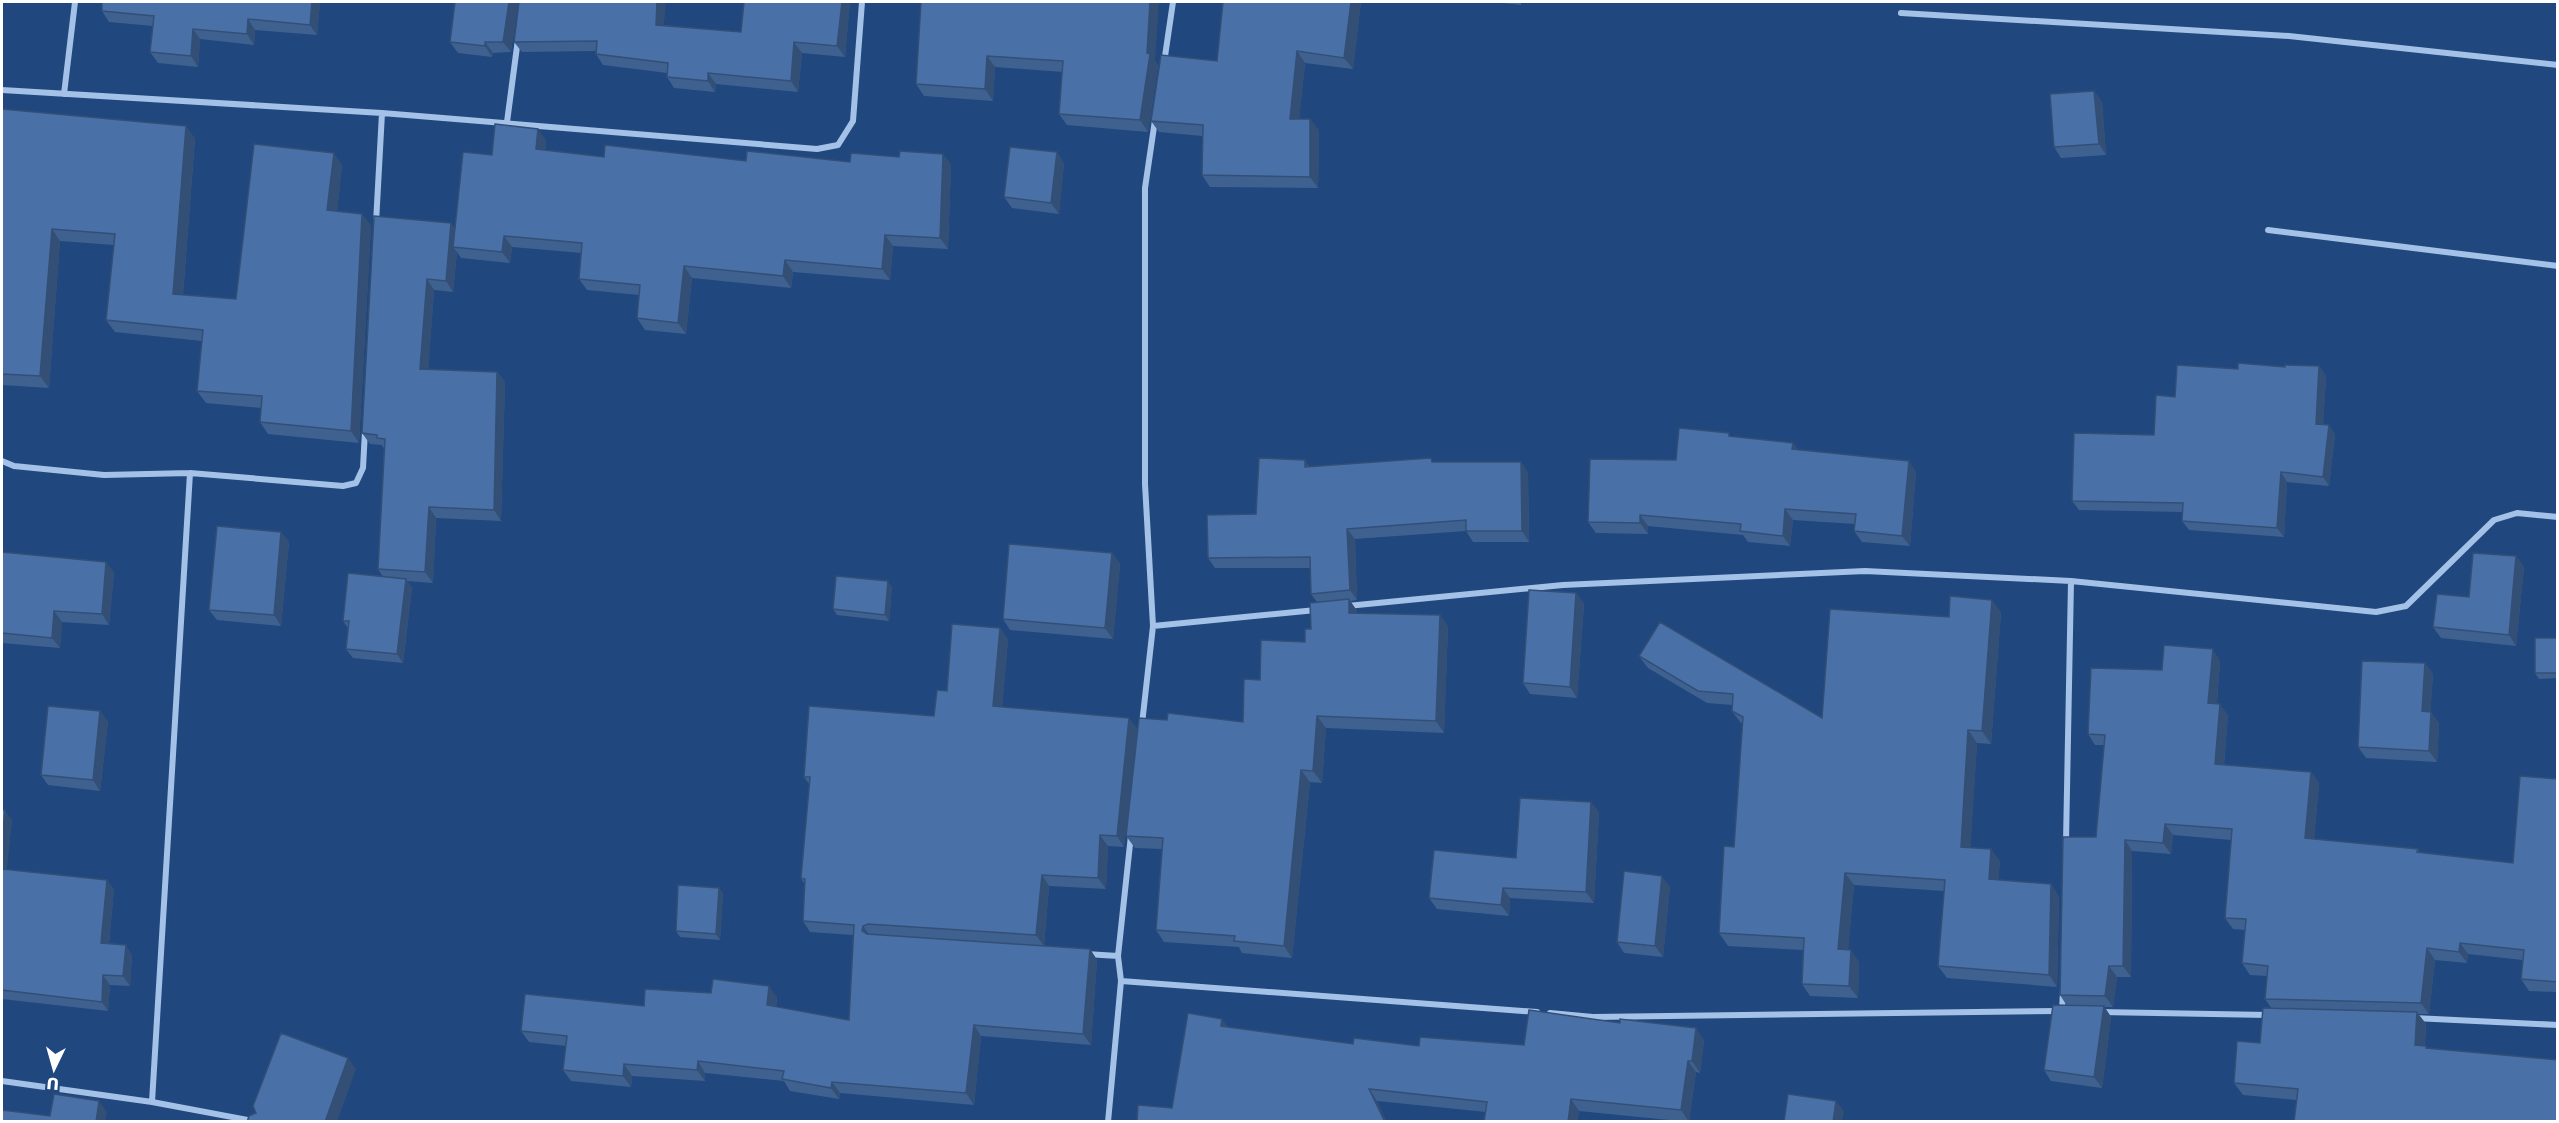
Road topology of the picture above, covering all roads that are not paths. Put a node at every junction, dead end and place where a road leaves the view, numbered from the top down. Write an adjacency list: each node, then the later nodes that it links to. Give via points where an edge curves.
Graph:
1 (75, 2): 9 (street)
2 (862, 2): 12 (street, via 853,121 838,145 817,149)
3 (1173, 2): 7 (street)
4 (1900, 13): 6 (street, via 2289,36)
5 (519, 34): 12 (street)
6 (2558, 65)
7 (1162, 72)
8 (2, 90): 9 (street)
9 (64, 94): 11 (street)
10 (1157, 107): 23 (street, via 1145,200 1145,484)
11 (382, 113): 12 (street); 14 (street)
12 (507, 122)
13 (2268, 230): 15 (street)
14 (376, 231)
15 (2558, 266)
16 (366, 421): 18 (street, via 363,468 356,483 343,486)
17 (2, 461): 18 (street, via 14,466 104,475)
18 (190, 472): 38 (street)
19 (2558, 517): 20 (street, via 2517,513 2494,520 2406,606 2376,612)
20 (2071, 581): 21 (street, via 1865,571 1563,585); 26 (street)
21 (1340, 607)
22 (1329, 608): 23 (street)
23 (1153, 626): 24 (street)
24 (1142, 732)
25 (1132, 826): 28 (street)
26 (2065, 856)
27 (1072, 953): 28 (street)
28 (1118, 956): 29 (street)
29 (1121, 981): 31 (street, via 1593,1017); 40 (street)
30 (2063, 987): 31 (street)
31 (2062, 1011): 32 (street)
32 (2074, 1011)
33 (2086, 1012): 34 (street)
34 (2274, 1015)
35 (2403, 1018): 36 (street)
36 (2558, 1024)
37 (2, 1081): 38 (street)
38 (152, 1102): 39 (street)
39 (259, 1122)
40 (1108, 1122)

